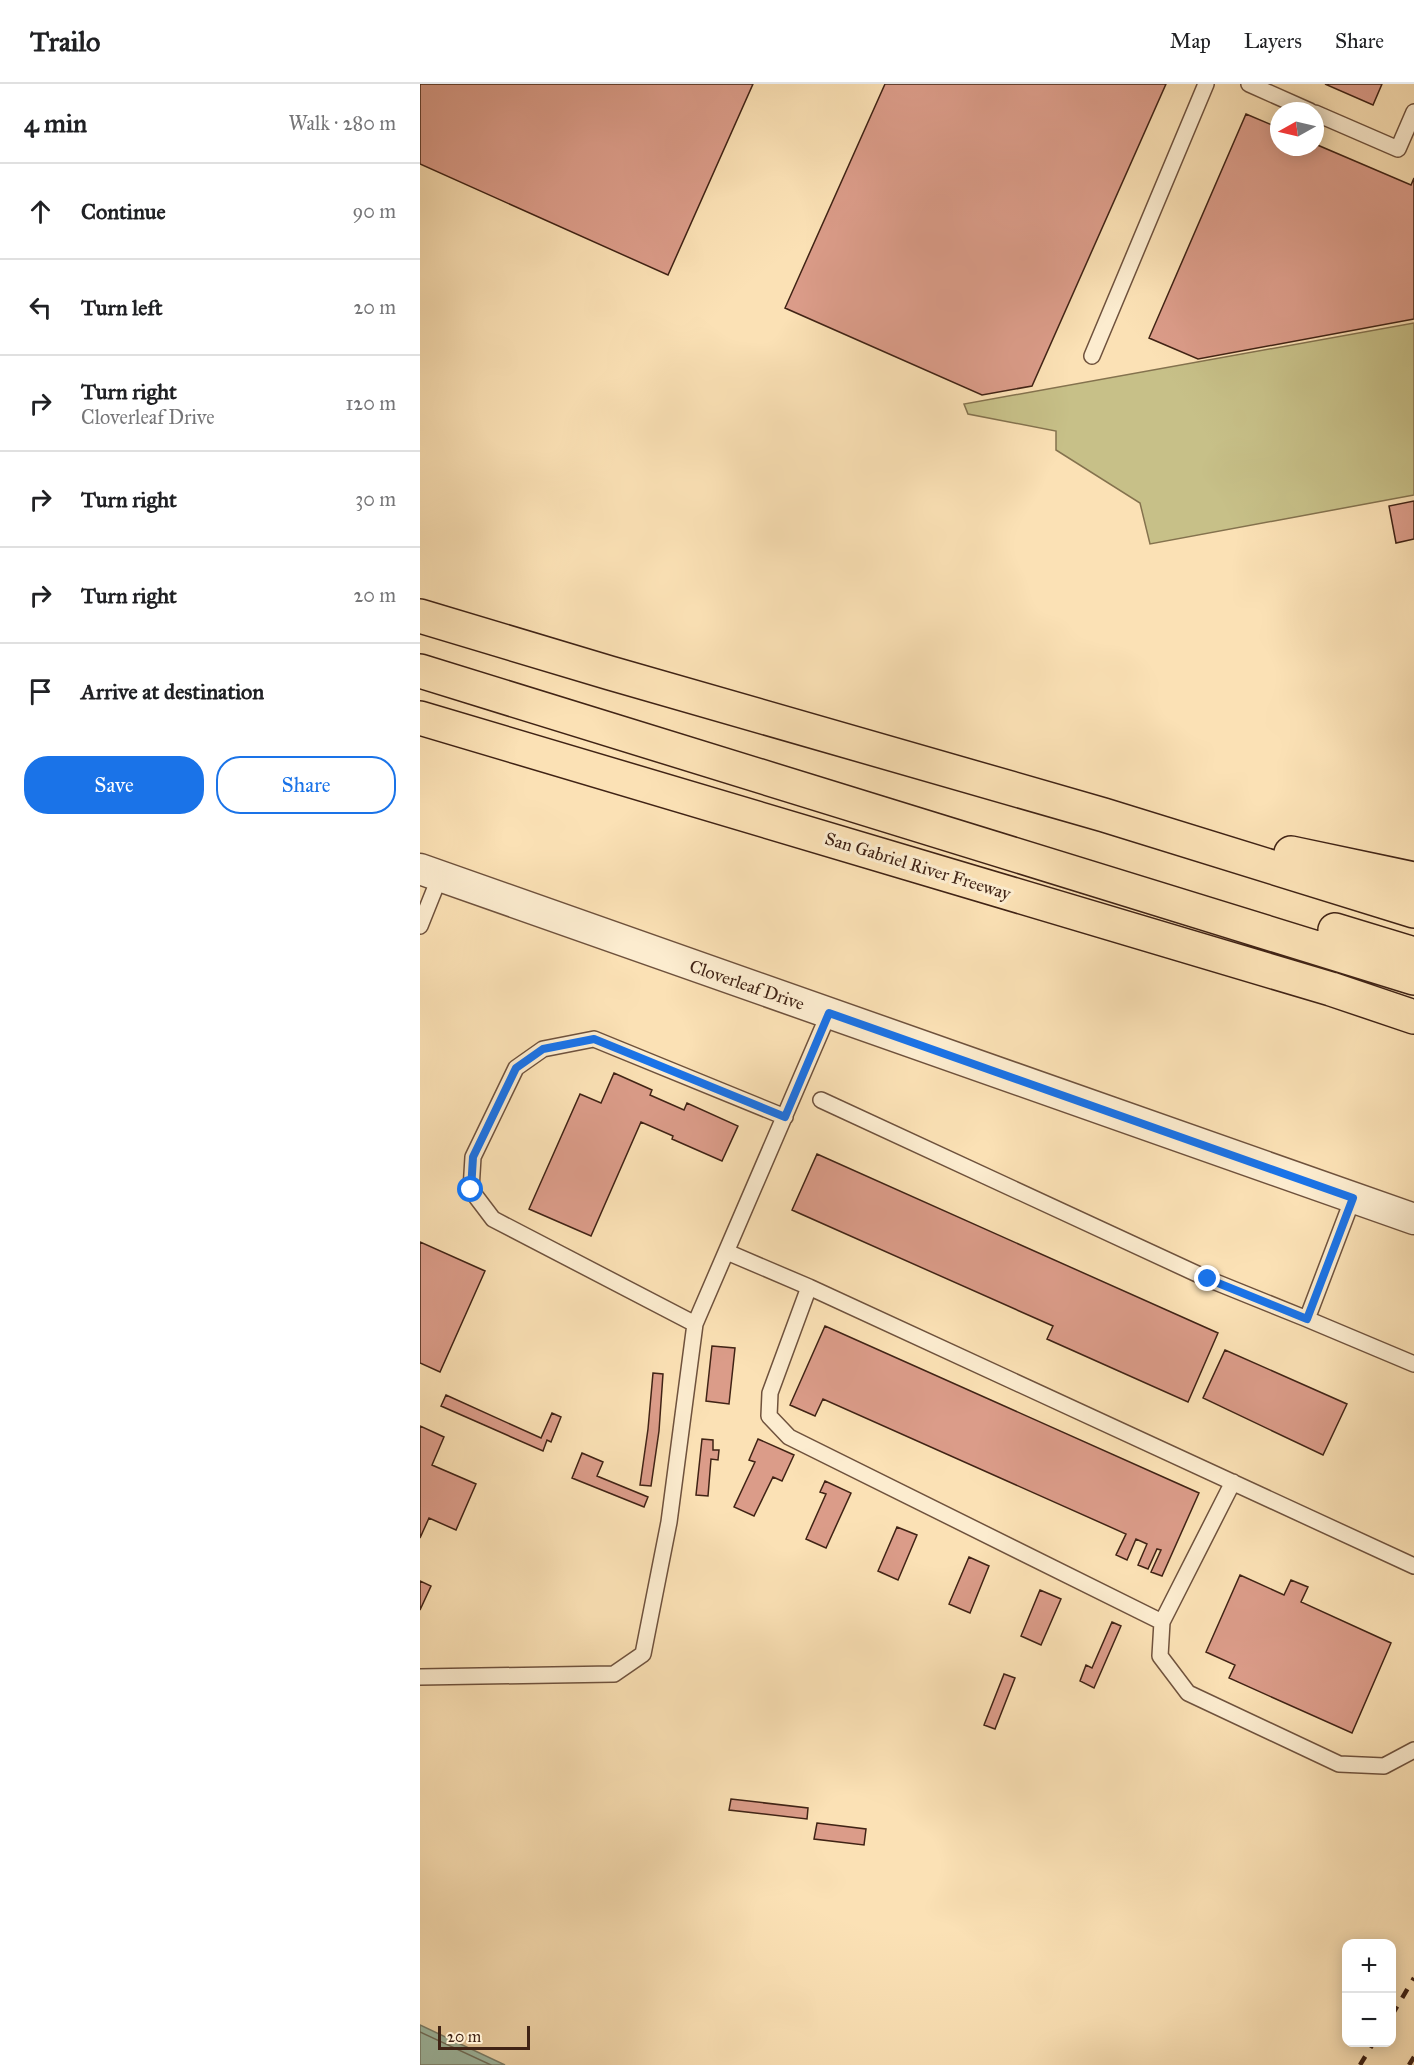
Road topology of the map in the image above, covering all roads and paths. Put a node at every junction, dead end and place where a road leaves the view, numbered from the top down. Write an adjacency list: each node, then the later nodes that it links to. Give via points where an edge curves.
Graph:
1 (1206, 84): 6 (lane)
2 (1249, 84): 3 (lane)
3 (1290, 102)
4 (1414, 112): 5 (lane, via 1398,149)
5 (1324, 117)
6 (1092, 356)
7 (420, 616): 11 (highway)
8 (420, 653): 16 (highway, via 711,737)
9 (420, 671): 17 (highway)
10 (420, 718): 19 (highway, San Gabriel River Freeway)
11 (1104, 815): 13 (highway); 14 (highway)
12 (430, 873): 15 (lane); 18 (street, Cloverleaf Drive)
13 (1414, 879)
14 (1414, 911)
15 (420, 926)
16 (1414, 954)
17 (1414, 978)
18 (829, 1013): 21 (lane); 22 (street, Cloverleaf Drive)
19 (1414, 1017)
20 (821, 1100): 26 (lane, via 1208,1279)
21 (785, 1117): 24 (lane); 27 (lane, via 594,1039 543,1049 516,1068 473,1157 471,1190 494,1219)
22 (1353, 1198): 23 (street, Cloverleaf Drive); 26 (lane)
23 (1414, 1219)
24 (726, 1252): 25 (lane); 27 (lane)
25 (808, 1287): 29 (lane); 31 (lane, via 770,1393 769,1416 789,1437)
26 (1307, 1319): 28 (lane)
27 (695, 1324): 32 (lane, via 669,1522 643,1654 614,1674)
28 (1414, 1364)
29 (1233, 1482): 30 (lane); 31 (lane)
30 (1414, 1566)
31 (1162, 1622): 33 (lane, via 1160,1656 1188,1693 1339,1764 1384,1766)
32 (420, 1677)
33 (1414, 1750)

